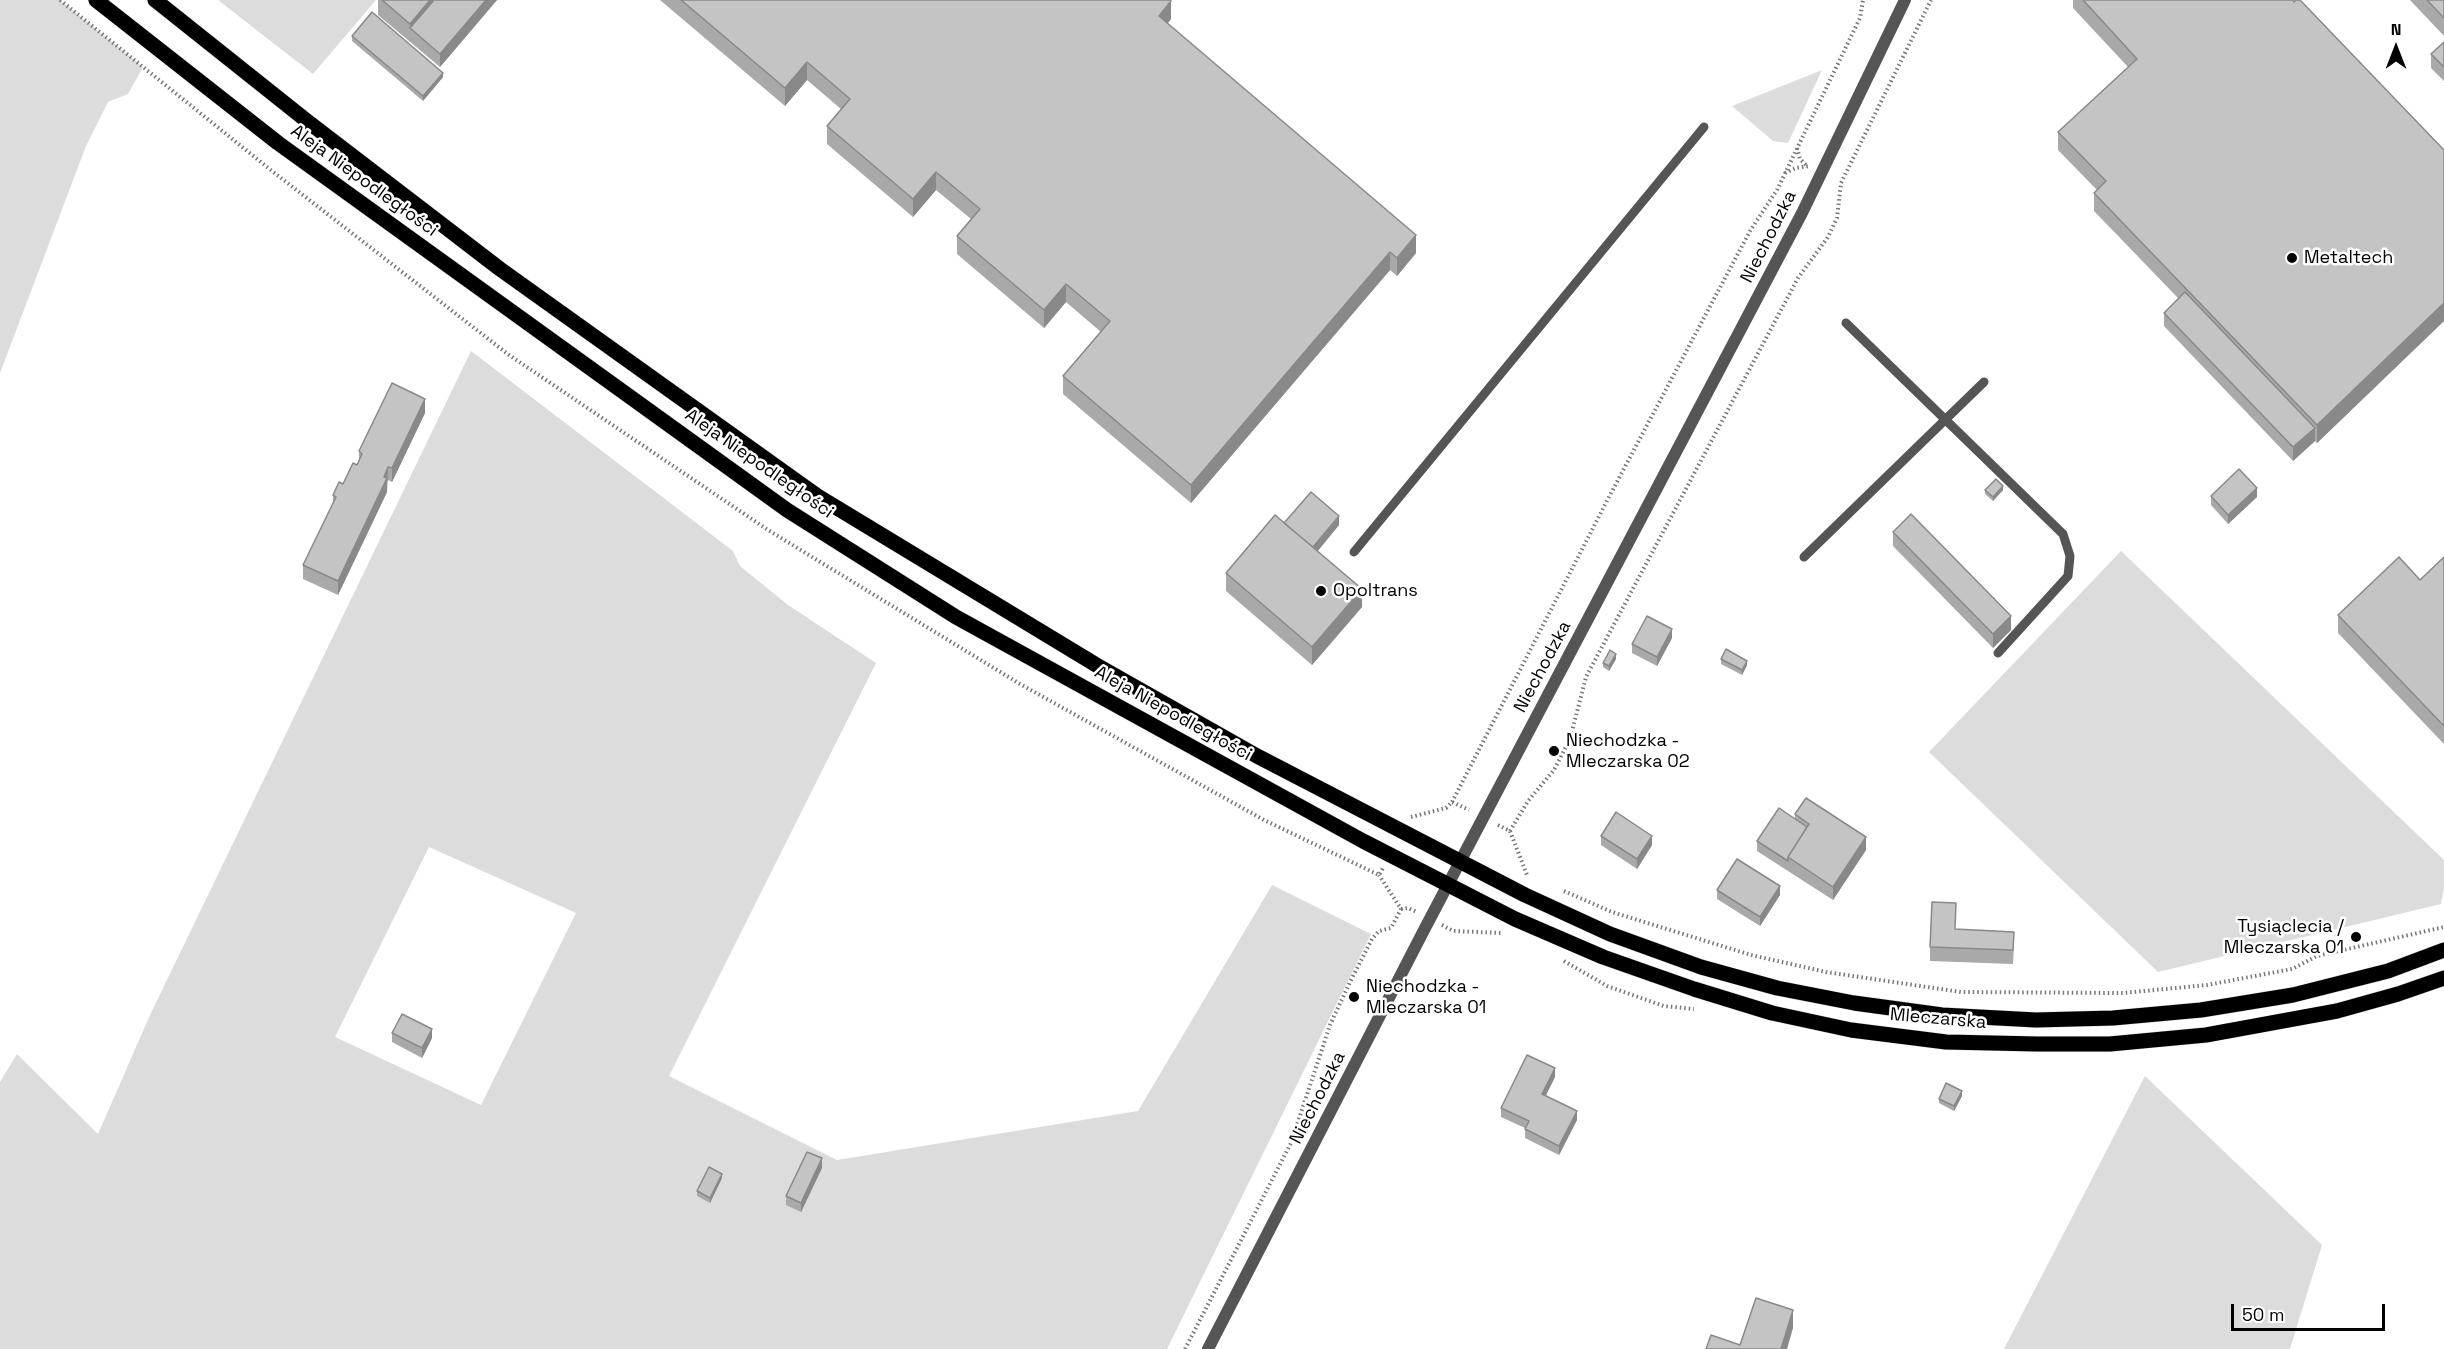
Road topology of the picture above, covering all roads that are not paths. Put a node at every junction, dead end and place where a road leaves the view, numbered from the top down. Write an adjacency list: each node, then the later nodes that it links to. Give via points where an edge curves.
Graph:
1 (96, 0): 12 (main road, Aleja Niepodległości, via 278,143 784,508 957,617)
2 (155, 0): 11 (main road, Aleja Niepodległości, via 500,269 819,497 1257,756)
3 (1905, 0): 11 (street, Niechodzka, via 1802,213)
4 (1704, 127): 8 (lane)
5 (1846, 323): 7 (lane)
6 (1984, 382): 7 (lane)
7 (1945, 420): 9 (lane); 10 (lane, via 2063,534 2070,556 2068,576)
8 (1354, 552)
9 (1804, 557)
10 (1998, 653)
11 (1461, 861): 12 (street, Niechodzka); 13 (main road, Mleczarska, via 1610,934 1701,967 1777,988 1942,1015 2036,1020 2201,1010 2293,995 2388,971)
12 (1449, 885): 14 (main road, Mleczarska, via 1594,953 1694,989 1784,1016 1851,1030 1946,1042 2109,1044 2206,1035 2337,1011); 15 (street, Niechodzka)
13 (2444, 950)
14 (2444, 978)
15 (1208, 1349)

